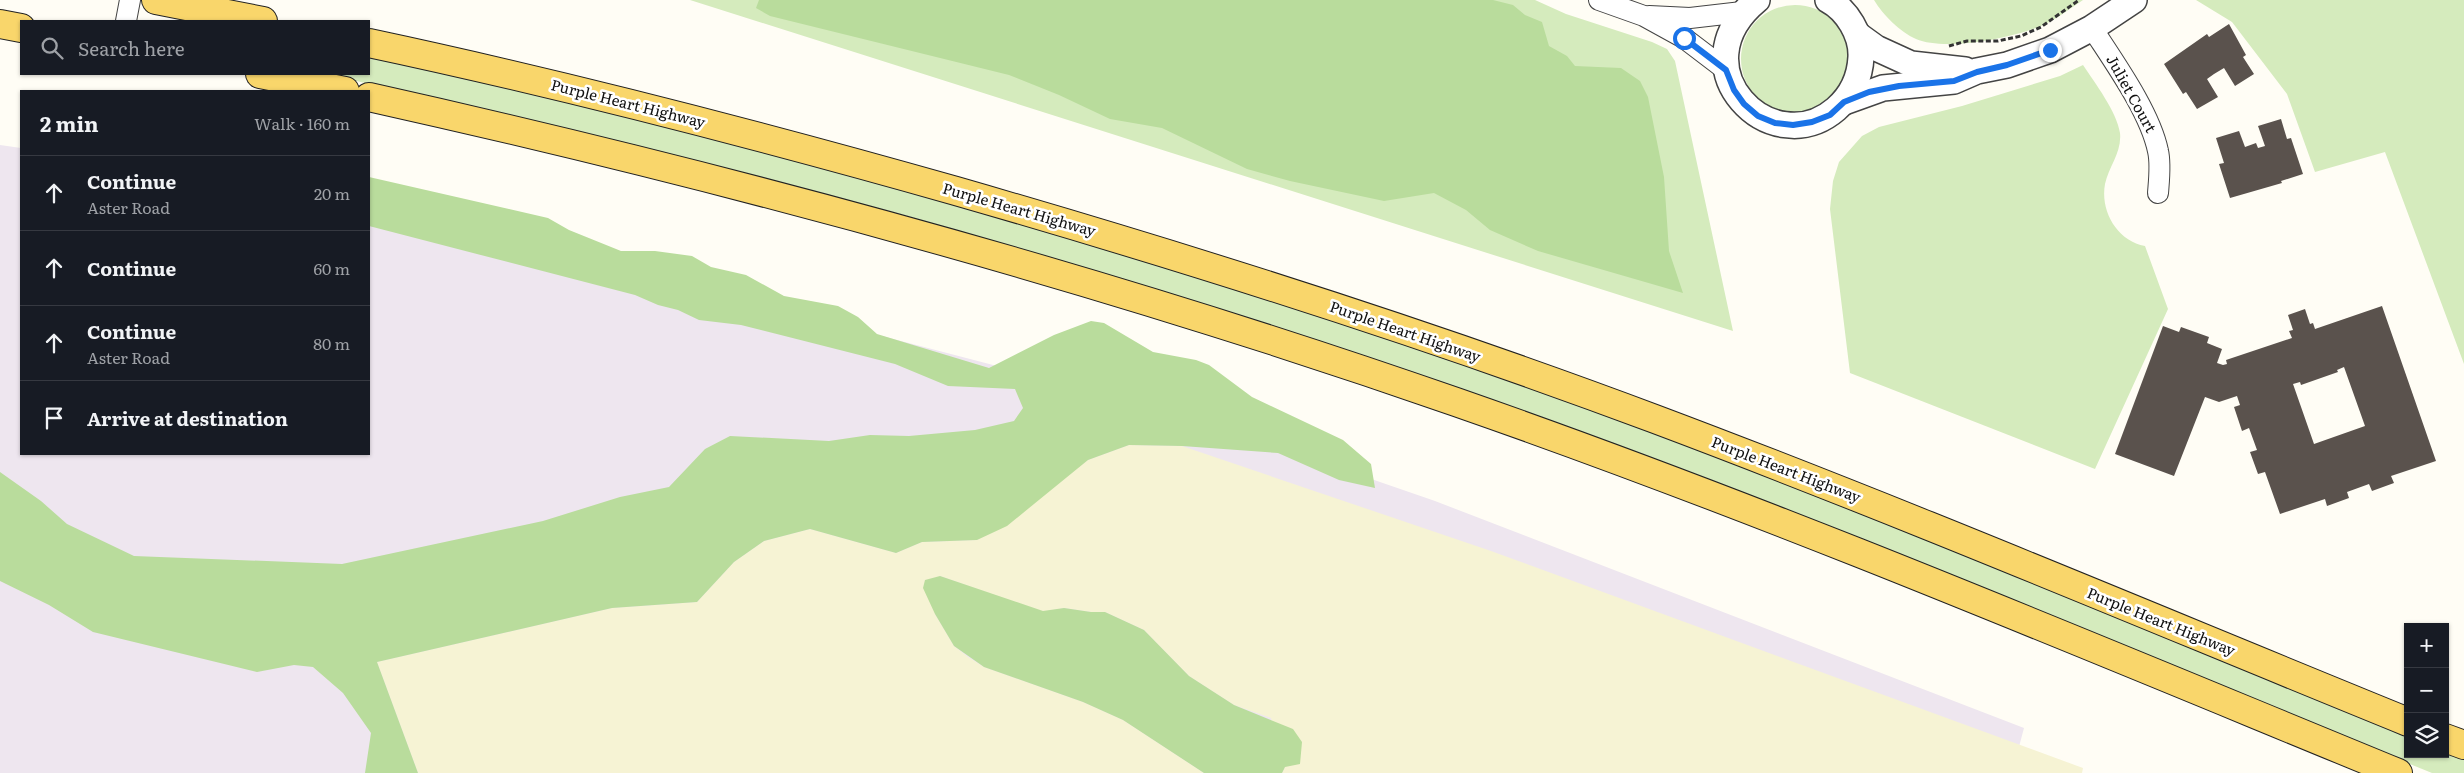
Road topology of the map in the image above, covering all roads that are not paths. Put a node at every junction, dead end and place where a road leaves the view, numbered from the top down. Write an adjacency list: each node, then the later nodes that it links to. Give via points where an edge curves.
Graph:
1 (130, 0): 8 (street)
2 (156, 0): 9 (main road)
3 (1598, 0): 7 (street)
4 (1828, 0): 13 (street, via 1848,17)
5 (2134, 0): 12 (street)
6 (1750, 6): 7 (street, via 1690,18); 15 (street, via 1731,29 1726,49)
7 (1644, 16): 15 (street, via 1684,38)
8 (126, 20)
9 (258, 20)
10 (0, 24): 11 (main road)
11 (20, 28)
12 (2092, 28): 16 (street, via 2050,50); 21 (street, Juliet Court, via 2153,131 2159,153)
13 (1858, 35): 16 (street, via 1876,48 1911,64); 20 (street, via 1860,71)
14 (370, 44): 22 (main road, Purple Heart Highway, via 623,102 836,157 1258,282 1652,418 1828,486)
15 (1726, 70): 20 (street, via 1744,104 1758,116 1775,123 1812,122 1830,115)
16 (1977, 72): 20 (street, via 1954,81 1883,88)
17 (265, 75): 18 (main road)
18 (340, 90)
19 (370, 97): 25 (main road, via 683,170 889,225 1285,345 1456,402 1799,529)
20 (1844, 102)
21 (2158, 194)
22 (2404, 720)
23 (2449, 739): 24 (main road)
24 (2464, 745)
25 (2398, 773)

